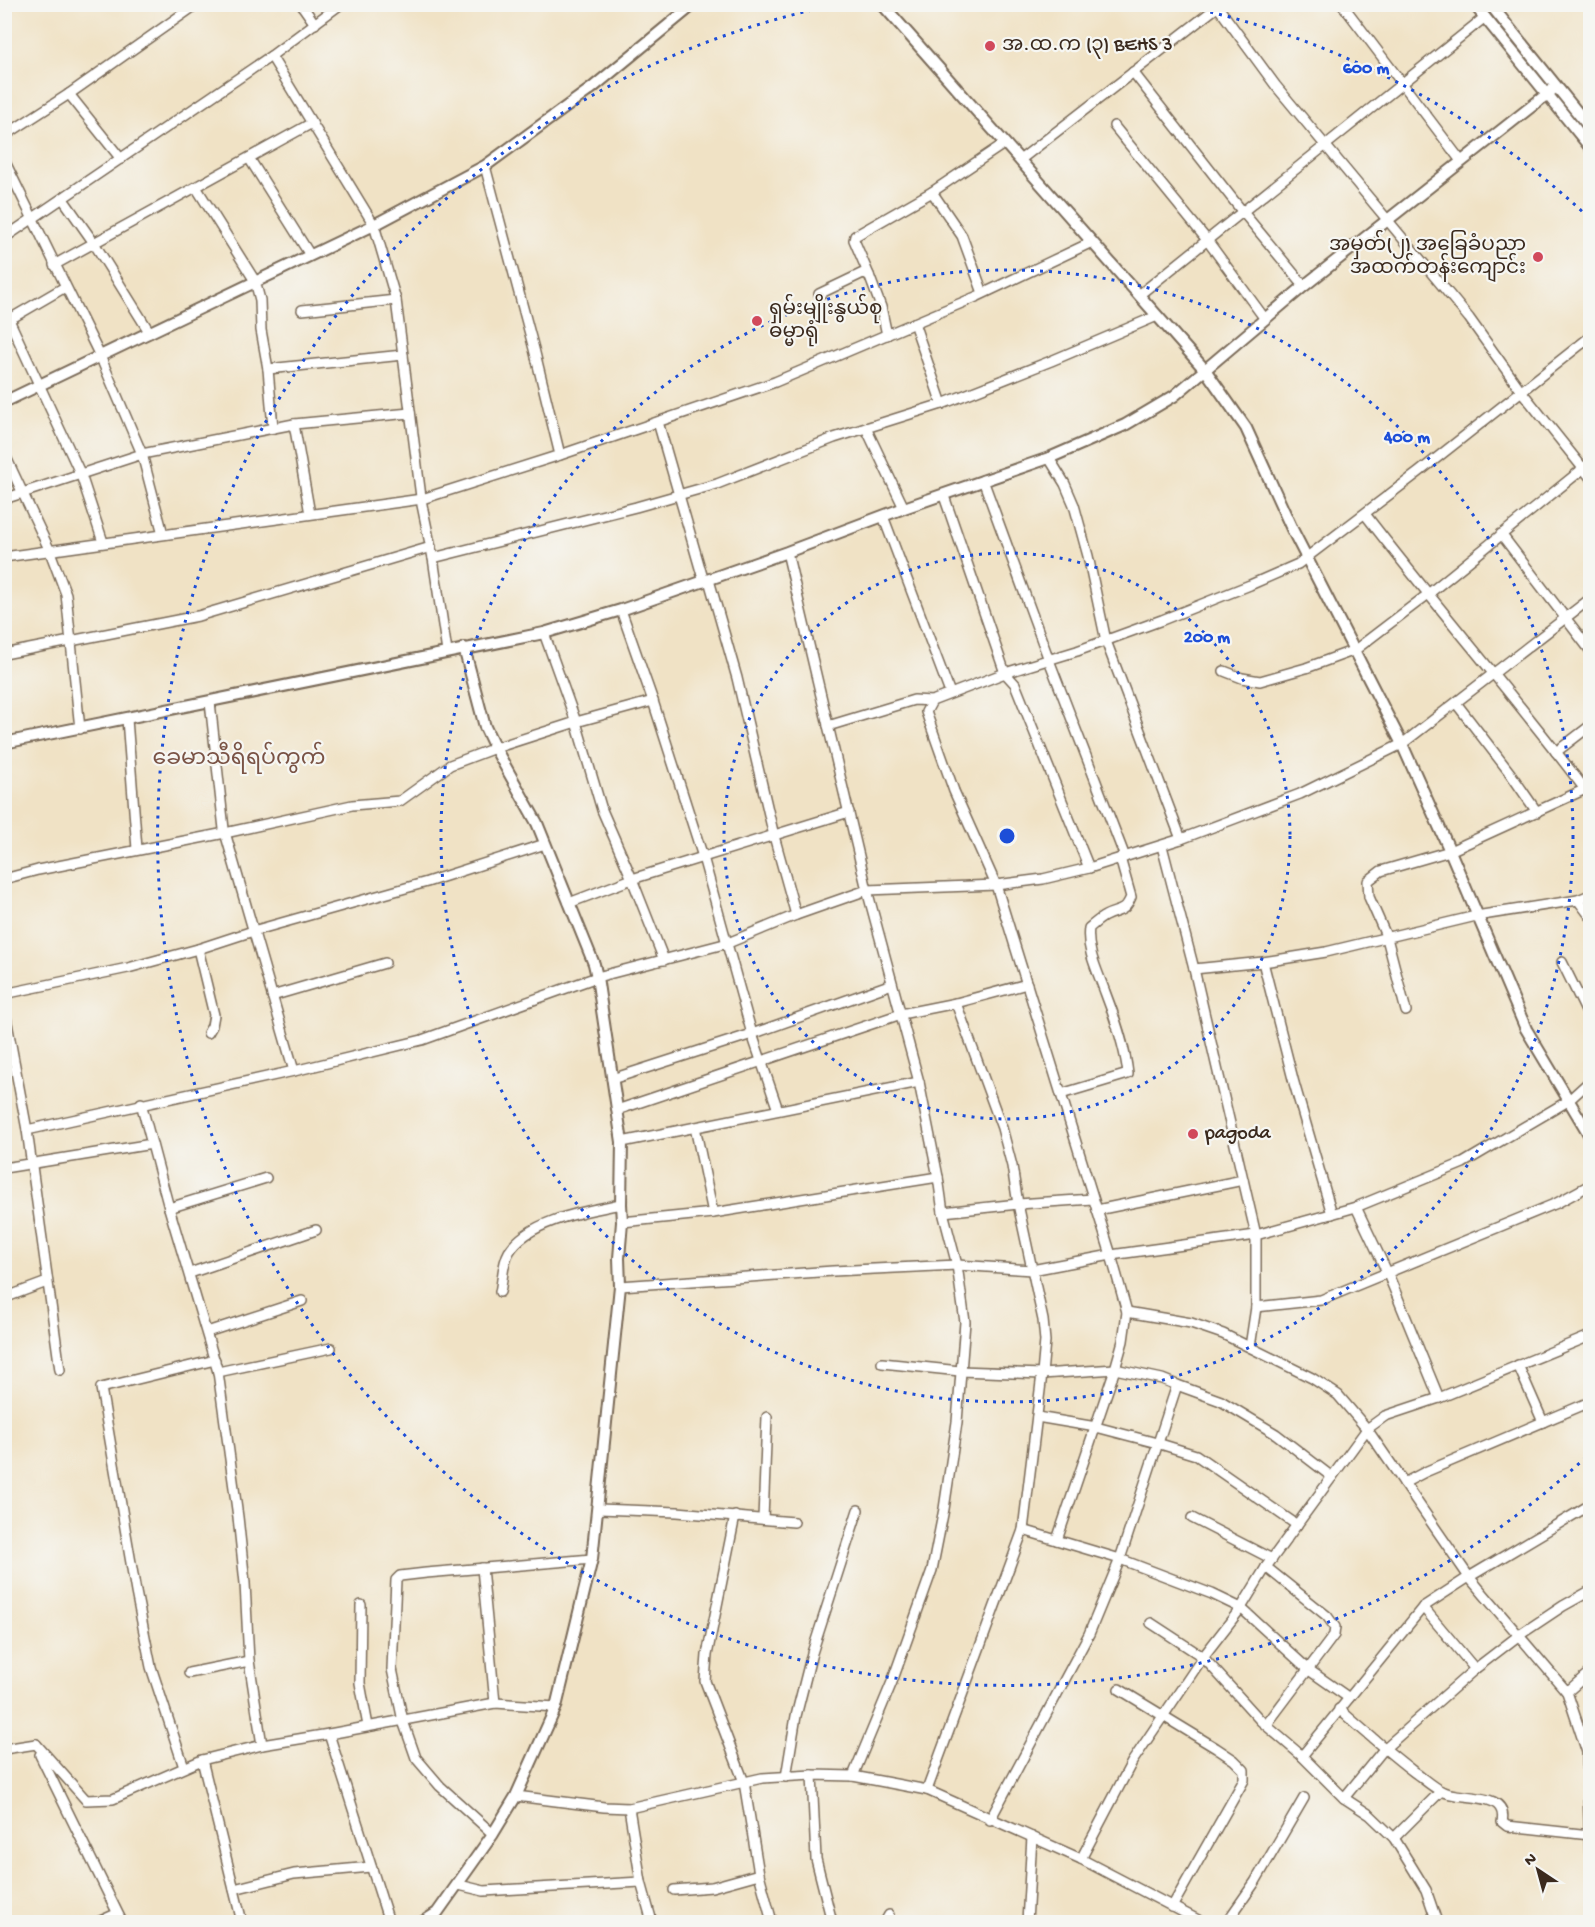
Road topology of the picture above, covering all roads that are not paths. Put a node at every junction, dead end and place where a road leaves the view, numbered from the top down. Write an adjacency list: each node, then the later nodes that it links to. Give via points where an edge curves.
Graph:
1 (197, 4): 16 (street)
2 (301, 4): 11 (street)
3 (341, 4): 11 (street)
4 (694, 4): 30 (street, via 592,88)
5 (882, 4): 22 (street)
6 (1342, 4): 14 (street)
7 (1474, 4): 10 (street)
8 (1490, 4): 15 (street)
9 (1220, 6): 13 (street); 23 (street, via 1276,86)
10 (1485, 17): 14 (street); 17 (street)
11 (315, 24): 12 (street)
12 (271, 56): 18 (street); 26 (street)
13 (1134, 72): 28 (street); 34 (street)
14 (1401, 85): 23 (street); 29 (street)
15 (1556, 87): 17 (street); 20 (street)
16 (69, 94): 21 (street); 26 (street)
17 (1547, 94): 24 (street); 29 (street)
18 (312, 123): 25 (street); 37 (street)
19 (1114, 126): 39 (street)
20 (1590, 128)
21 (4, 136)
22 (1005, 143): 28 (street); 32 (street)
23 (1325, 145): 34 (street); 36 (street)
24 (1590, 147)
25 (249, 158): 31 (street); 42 (street)
26 (121, 159): 33 (street)
27 (4, 160): 35 (street)
28 (1020, 160): 41 (street)
29 (1461, 161): 36 (street)
30 (485, 166): 37 (street); 76 (street)
31 (196, 187): 40 (street); 45 (street)
32 (932, 192): 44 (street, via 855,236); 48 (street, via 962,236)
33 (63, 199): 35 (street); 40 (street)
34 (1242, 212): 39 (street); 46 (street)
35 (34, 219): 38 (street); 43 (street)
36 (1387, 219): 46 (street); 66 (street, via 1469,318)
37 (375, 225): 42 (street); 51 (street)
38 (4, 238)
39 (1207, 240): 50 (street); 55 (street)
40 (94, 243): 43 (street); 58 (street)
41 (1092, 243): 48 (street); 50 (street)
42 (310, 255): 45 (street)
43 (54, 265): 47 (street)
44 (869, 275): 49 (street, via 863,273); 59 (street)
45 (255, 281): 58 (street); 63 (street)
46 (1304, 286): 55 (street)
47 (65, 287): 56 (street); 62 (street)
48 (983, 293): 57 (street)
49 (819, 294)
50 (1139, 295): 54 (street)
51 (396, 300): 53 (street); 61 (street)
52 (4, 309): 56 (street)
53 (302, 310)
54 (1157, 316): 64 (street); 68 (street)
55 (1265, 319): 64 (street)
56 (7, 321): 65 (street)
57 (914, 323): 59 (street); 68 (street)
58 (150, 333): 62 (street)
59 (887, 334): 70 (street, via 775,382)
60 (1590, 337): 66 (street)
61 (403, 355): 63 (street); 69 (street)
62 (100, 356): 65 (street); 75 (street)
63 (268, 369): 72 (street)
64 (1206, 371): 77 (street, via 1174,396 1125,425); 98 (street, via 1246,428)
65 (39, 385): 67 (street); 79 (street)
66 (1522, 392): 78 (street); 88 (street)
67 (4, 402)
68 (942, 404): 73 (street)
69 (410, 413): 71 (street); 85 (street)
70 (658, 422): 76 (street); 82 (street)
71 (294, 424): 72 (street); 87 (street)
72 (273, 428): 75 (street)
73 (866, 428): 82 (street); 86 (street)
74 (4, 453): 81 (street)
75 (142, 454): 79 (street); 90 (street)
76 (560, 455): 85 (street)
77 (1048, 458): 80 (street); 106 (street, via 1074,505)
78 (1588, 469): 91 (street)
79 (81, 475): 81 (street); 92 (street)
80 (983, 480): 83 (street); 112 (street)
81 (23, 494): 84 (street); 94 (street)
82 (680, 494): 97 (street); 99 (street)
83 (944, 496): 86 (street); 114 (street)
84 (4, 499)
85 (422, 499): 87 (street); 93 (street)
86 (904, 508): 89 (street)
87 (310, 514): 90 (street)
88 (1365, 514): 98 (street); 100 (street)
89 (883, 516): 95 (street); 116 (street)
90 (163, 534): 92 (street)
91 (1502, 534): 100 (street); 103 (street)
92 (103, 542): 94 (street)
93 (431, 547): 97 (street); 105 (street, via 198,616)
94 (49, 549): 96 (street); 105 (street, via 66,594)
95 (788, 552): 99 (street); 123 (street)
96 (4, 557)
97 (433, 558): 110 (street)
98 (1307, 559): 106 (street); 108 (street)
99 (707, 581): 102 (street); 134 (street, via 737,678)
100 (1427, 595): 108 (street); 115 (street)
101 (1590, 598): 103 (street)
102 (621, 610): 104 (street); 117 (street)
103 (1565, 618): 109 (street); 115 (street)
104 (544, 633): 107 (street); 122 (street)
105 (71, 640): 111 (street); 125 (street)
106 (1106, 641): 112 (street); 135 (street)
107 (464, 648): 110 (street); 128 (street, via 485,727)
108 (1355, 650): 113 (street, via 1260,681); 127 (street)
109 (1590, 650)
110 (447, 652): 119 (street)
111 (4, 654)
112 (1049, 660): 114 (street); 141 (street)
113 (1224, 671)
114 (1005, 673): 116 (street); 142 (street, via 1015,684)
115 (1494, 674): 120 (street); 129 (street)
116 (950, 693): 118 (street)
117 (653, 701): 122 (street); 140 (street)
118 (932, 701): 123 (street, via 914,700); 145 (street, via 926,712 954,790)
119 (210, 702): 121 (street); 133 (street)
120 (1456, 702): 127 (street); 132 (street)
121 (127, 719): 125 (street); 138 (street)
122 (576, 722): 128 (street); 144 (street, via 602,810)
123 (828, 726): 131 (street)
124 (1590, 726): 129 (street)
125 (80, 729): 126 (street)
126 (4, 743)
127 (1402, 744): 135 (street, via 1300,794); 139 (street)
128 (495, 748): 133 (street, via 450,765 400,801 352,805); 136 (street)
129 (1557, 752): 130 (street)
130 (1589, 791): 132 (street)
131 (849, 812): 134 (street); 146 (street)
132 (1537, 812): 139 (street)
133 (225, 833): 138 (street); 153 (street)
134 (774, 836): 140 (street); 150 (street)
135 (1181, 839): 137 (street)
136 (545, 844): 149 (street); 153 (street)
137 (1162, 846): 141 (street); 161 (street)
138 (136, 849): 143 (street)
139 (1450, 851): 151 (street); 154 (street, via 1381,871 1368,881 1369,897)
140 (704, 857): 144 (street); 155 (street)
141 (1122, 858): 142 (street); 179 (street, via 1131,897 1119,912 1089,928 1089,946 1113,1012 1128,1074)
142 (1089, 868): 145 (street)
143 (4, 879)
144 (632, 879): 149 (street); 157 (street)
145 (996, 885): 146 (street); 164 (street)
146 (867, 890): 150 (street); 163 (street)
147 (1590, 895): 148 (street)
148 (1578, 900): 151 (street); 152 (street)
149 (569, 903): 162 (street)
150 (796, 915): 155 (street)
151 (1476, 916): 154 (street); 180 (street, via 1526,1029)
152 (1590, 916)
153 (253, 931): 156 (street); 166 (street)
154 (1387, 938): 158 (street); 169 (street)
155 (728, 943): 157 (street); 173 (street)
156 (198, 949): 165 (street); 172 (street, via 214,1015)
157 (664, 960): 162 (street)
158 (1263, 962): 161 (street); 203 (street)
159 (1562, 962): 171 (street)
160 (385, 963): 166 (street)
161 (1194, 969): 193 (street)
162 (597, 977): 175 (street, via 422,1040); 176 (street)
163 (892, 984): 170 (street); 173 (street)
164 (1027, 984): 167 (street); 179 (street)
165 (4, 994)
166 (272, 996): 175 (street)
167 (956, 1003): 170 (street); 196 (street, via 1002,1128)
168 (4, 1007): 185 (street)
169 (1406, 1011)
170 (901, 1014): 174 (street); 178 (street)
171 (1590, 1019)
172 (208, 1033)
173 (752, 1034): 174 (street); 176 (street)
174 (761, 1061): 182 (street); 183 (street)
175 (294, 1071): 181 (street)
176 (612, 1079): 182 (street)
177 (1590, 1081): 180 (street)
178 (919, 1082): 183 (street); 191 (street)
179 (1061, 1094): 195 (street)
180 (1568, 1101): 186 (street); 198 (street, via 1463,1163)
181 (141, 1103): 185 (street); 188 (street)
182 (617, 1110): 187 (street)
183 (778, 1110): 184 (street)
184 (695, 1127): 187 (street); 202 (street)
185 (27, 1130): 189 (street)
186 (1590, 1136)
187 (622, 1142): 197 (street)
188 (152, 1143): 189 (street); 199 (street)
189 (30, 1162): 190 (street); 212 (street)
190 (4, 1168)
191 (938, 1177): 201 (street); 202 (street)
192 (266, 1178): 199 (street)
193 (1243, 1180): 200 (street); 206 (street)
194 (1590, 1185): 211 (street, via 1557,1203)
195 (1093, 1200): 196 (street); 200 (street)
196 (1018, 1203): 201 (street); 209 (street)
197 (621, 1204): 204 (street); 214 (street, via 530,1231 507,1254)
198 (1356, 1207): 203 (street); 211 (street)
199 (169, 1208): 210 (street)
200 (1097, 1210): 207 (street)
201 (943, 1212): 208 (street)
202 (713, 1213): 204 (street)
203 (1332, 1214): 206 (street)
204 (622, 1222): 213 (street)
205 (316, 1230): 210 (street)
206 (1256, 1234): 207 (street); 217 (street)
207 (1111, 1255): 209 (street); 218 (street)
208 (957, 1265): 209 (street); 213 (street); 228 (street, via 964,1322)
209 (1032, 1270): 230 (street, via 1043,1320)
210 (190, 1273): 219 (street)
211 (1388, 1274): 217 (street, via 1321,1300); 232 (street)
212 (47, 1282): 215 (street); 226 (street)
213 (620, 1286): 243 (street)
214 (500, 1292)
215 (4, 1298)
216 (302, 1301): 219 (street)
217 (1256, 1307): 221 (street)
218 (1127, 1312): 221 (street, via 1191,1323); 227 (street)
219 (207, 1332): 223 (street)
220 (1590, 1336): 225 (street)
221 (1250, 1347): 238 (street, via 1338,1395)
222 (331, 1348): 229 (street)
223 (215, 1360): 229 (street); 286 (street, via 101,1388 151,1667)
224 (882, 1363): 228 (street)
225 (1518, 1365): 232 (street); 236 (street)
226 (60, 1370)
227 (1115, 1370): 230 (street); 231 (street); 237 (street)
228 (960, 1371): 230 (street); 288 (street, via 957,1422 932,1570)
229 (218, 1372): 264 (street, via 238,1517)
230 (1042, 1374): 235 (street)
231 (1177, 1385): 239 (street); 240 (street, via 1221,1401 1276,1434)
232 (1439, 1398): 238 (street, via 1385,1416)
233 (1590, 1402): 236 (street)
234 (767, 1417): 247 (street)
235 (1037, 1417): 237 (street); 250 (street)
236 (1543, 1422): 241 (street)
237 (1096, 1428): 239 (street); 251 (street)
238 (1367, 1429): 240 (street); 241 (street)
239 (1157, 1443): 249 (street, via 1196,1455); 253 (street)
240 (1332, 1477): 249 (street)
241 (1404, 1483): 256 (street)
242 (1590, 1505): 256 (street)
243 (598, 1509): 245 (street); 252 (street)
244 (858, 1510): 289 (street, via 812,1653)
245 (735, 1516): 247 (street); 290 (street, via 705,1681)
246 (1192, 1518): 254 (street)
247 (763, 1519): 248 (street)
248 (794, 1522)
249 (1297, 1525): 254 (street)
250 (1023, 1530): 251 (street); 291 (street)
251 (1057, 1540): 253 (street)
252 (592, 1559): 255 (street); 273 (street)
253 (1120, 1559): 260 (street); 297 (street, via 1089,1634)
254 (1269, 1563): 260 (street); 266 (street, via 1328,1616 1335,1627 1334,1635)
255 (482, 1568): 272 (street); 276 (street, via 400,1576 396,1580 392,1669)
256 (1468, 1577): 259 (street); 262 (street)
257 (1590, 1591): 262 (street)
258 (361, 1605): 278 (street, via 360,1683)
259 (1424, 1607): 265 (street); 271 (street)
260 (1240, 1608): 263 (street); 266 (street)
261 (1151, 1623): 263 (street)
262 (1518, 1636): 265 (street); 270 (street)
263 (1203, 1657): 275 (street); 277 (street)
264 (249, 1661): 268 (street); 281 (street)
265 (1475, 1669): 283 (street)
266 (1309, 1670): 271 (street); 277 (street)
267 (1590, 1672): 270 (street)
268 (189, 1673)
269 (1119, 1689): 275 (street)
270 (1567, 1692): 299 (street, via 1587,1752)
271 (1349, 1698): 274 (street)
272 (495, 1703): 273 (street); 276 (street)
273 (556, 1707): 293 (street)
274 (1339, 1709): 283 (street); 284 (street)
275 (1163, 1716): 303 (street, via 1132,1762); 310 (street, via 1244,1770 1244,1780)
276 (403, 1721): 278 (street); 298 (street, via 416,1758 440,1786)
277 (1267, 1724): 284 (street)
278 (368, 1726): 279 (street)
279 (329, 1734): 281 (street); 304 (street)
280 (36, 1744): 282 (street); 286 (street, via 86,1800 113,1799); 311 (street)
281 (262, 1745): 285 (street)
282 (4, 1749)
283 (1384, 1749): 292 (street); 295 (street)
284 (1302, 1756): 295 (street)
285 (202, 1760): 286 (street); 308 (street)
286 (184, 1767)
287 (812, 1775): 288 (street); 289 (street); 320 (street, via 816,1859)
288 (854, 1776): 291 (street)
289 (786, 1777): 290 (street)
290 (744, 1782): 296 (street); 305 (street)
291 (927, 1790): 297 (street)
292 (1441, 1791): 299 (street, via 1488,1799 1501,1806 1502,1822 1507,1826); 301 (street)
293 (516, 1796): 296 (street); 298 (street)
294 (1304, 1798): 323 (street)
295 (1344, 1798): 301 (street)
296 (629, 1808): 306 (street)
297 (990, 1820): 300 (street)
298 (493, 1834): 307 (street)
299 (1590, 1835): 302 (street)
300 (1032, 1837): 303 (street); 321 (street)
301 (1394, 1838): 324 (street, via 1426,1890)
302 (1590, 1855)
303 (1081, 1859): 310 (street)
304 (371, 1867): 308 (street, via 294,1874); 316 (street)
305 (759, 1874): 309 (street, via 712,1887); 319 (street)
306 (641, 1882): 307 (street, via 484,1891); 318 (street)
307 (459, 1885): 312 (street)
308 (234, 1889): 315 (street)
309 (674, 1890)
310 (1172, 1906): 322 (street)
311 (116, 1914): 313 (street); 314 (street)
312 (438, 1918): 317 (street)
313 (98, 1923)
314 (122, 1923)
315 (243, 1923)
316 (389, 1923)
317 (423, 1923)
318 (652, 1923)
319 (772, 1923)
320 (832, 1923)
321 (1027, 1923)
322 (1202, 1923)
323 (1227, 1923)
324 (1437, 1923)

